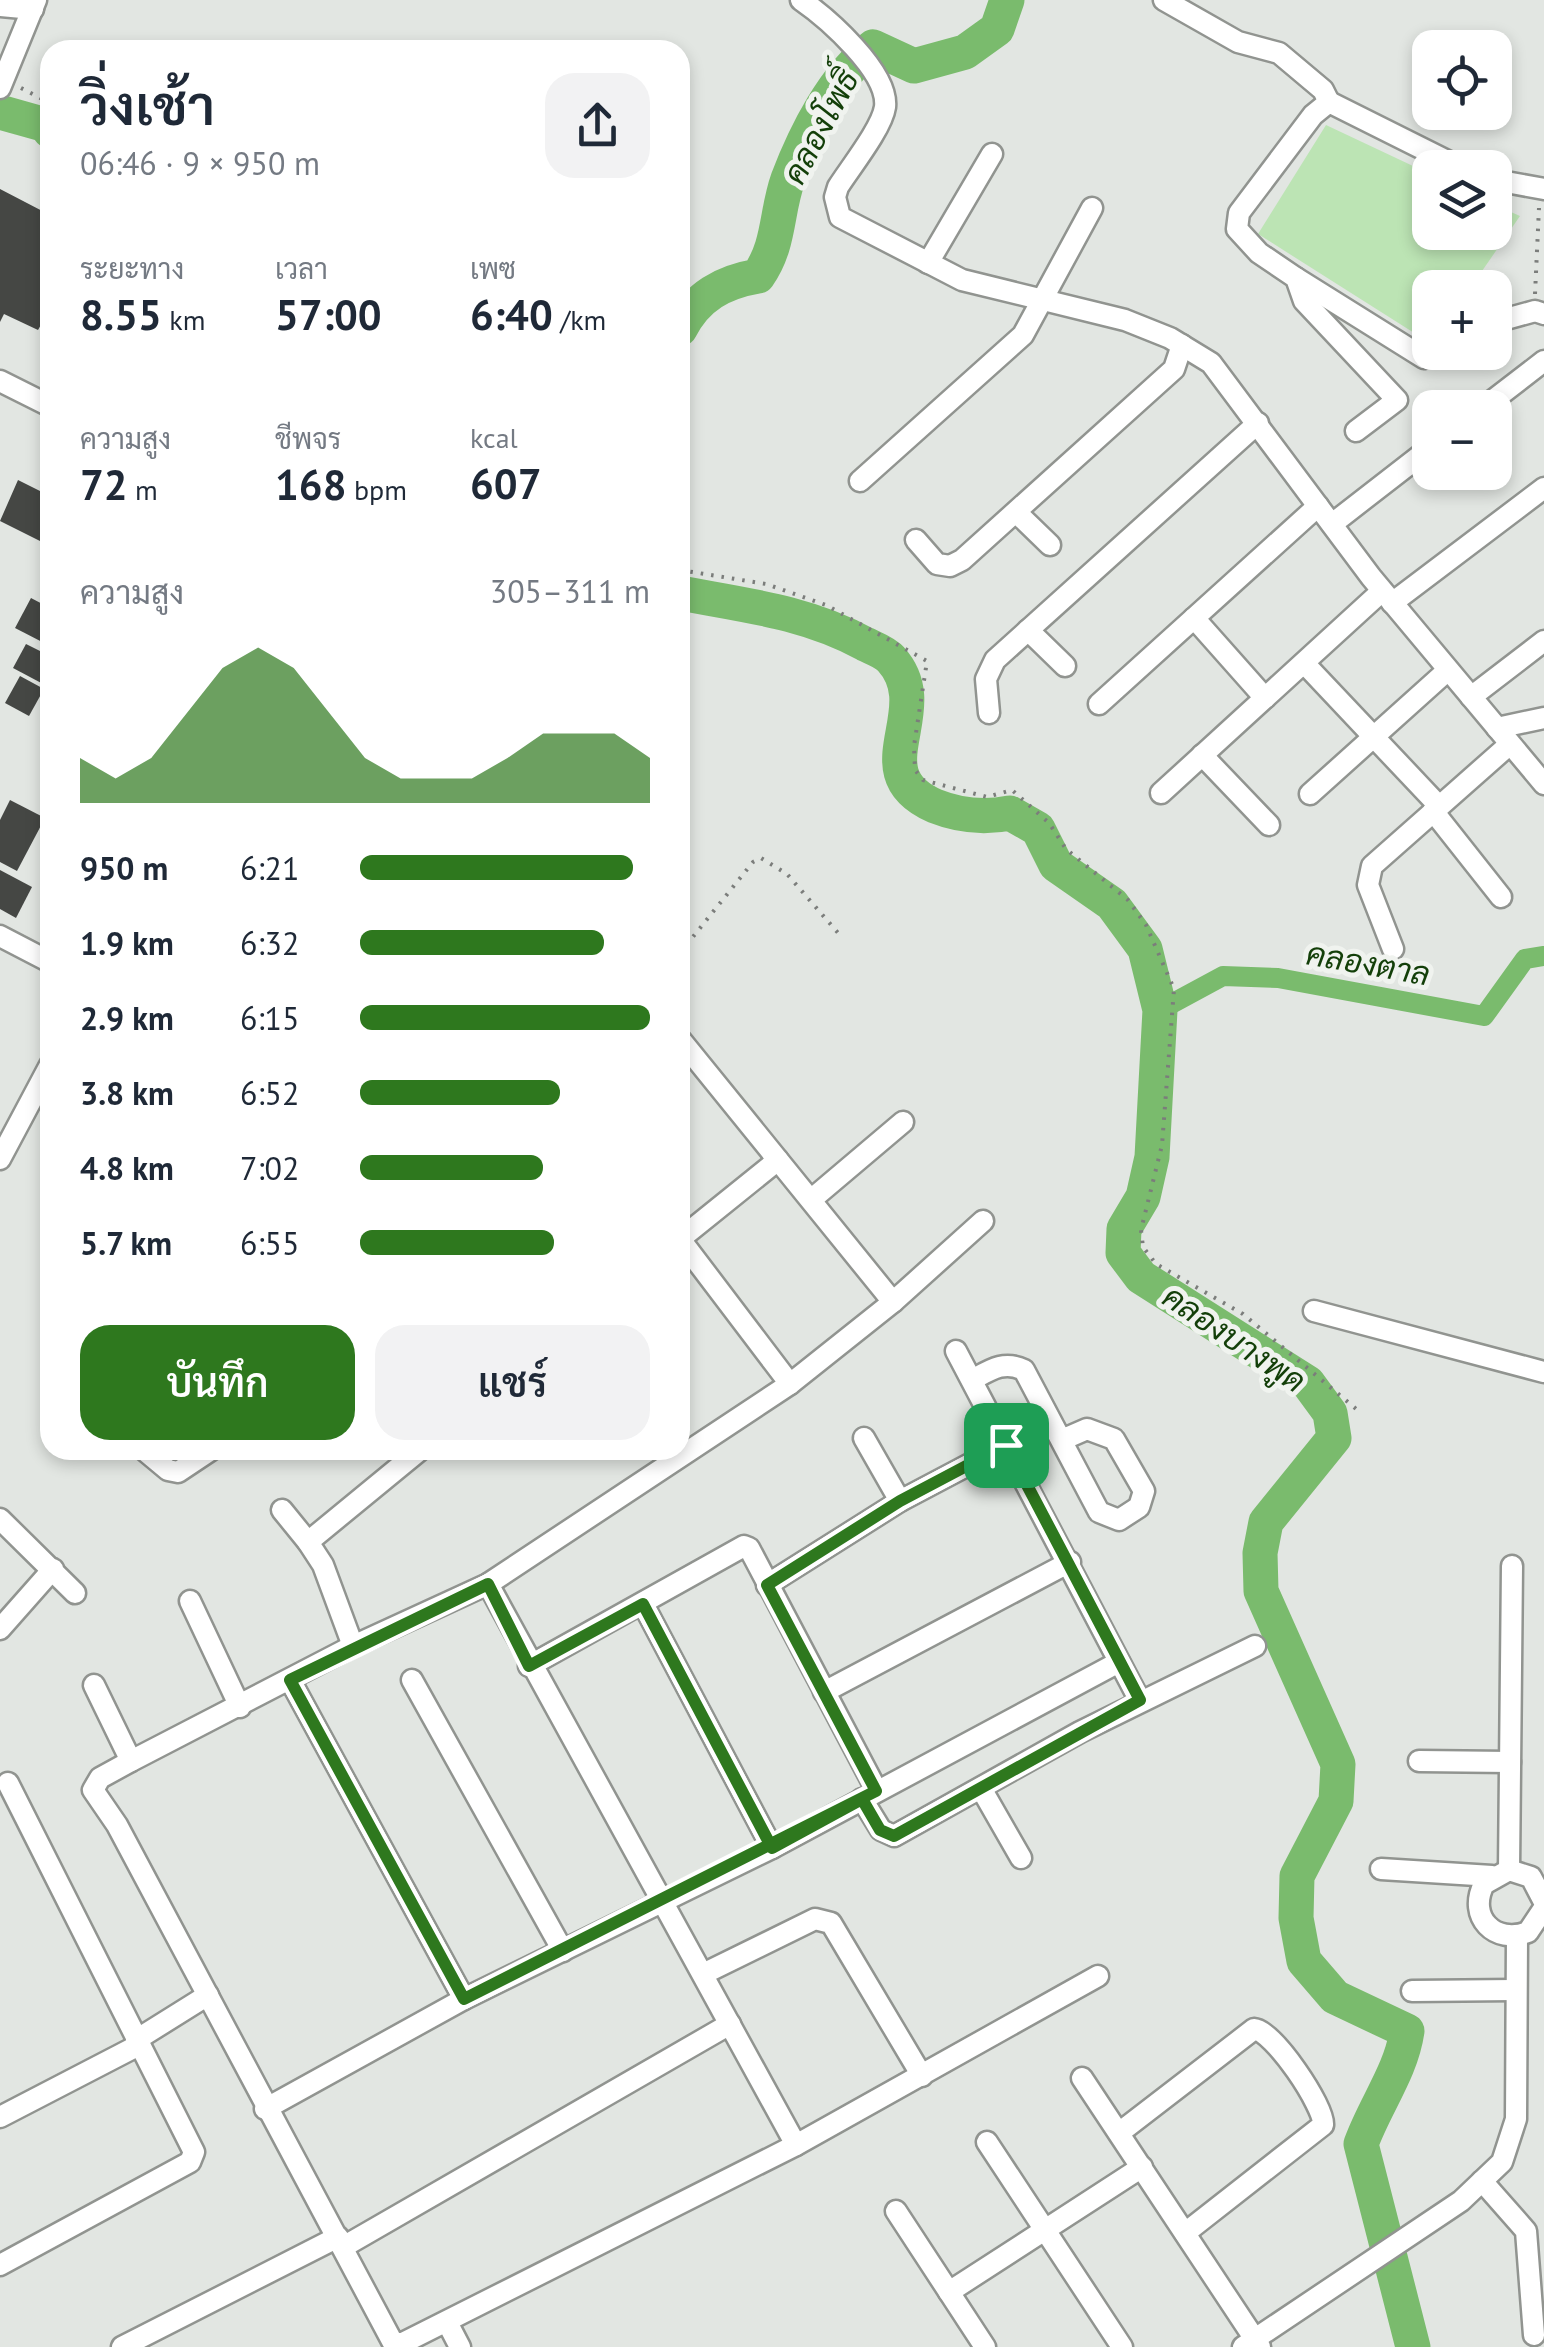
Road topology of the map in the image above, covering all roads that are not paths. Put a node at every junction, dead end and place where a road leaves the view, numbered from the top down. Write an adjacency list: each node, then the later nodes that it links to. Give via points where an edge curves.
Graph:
1 (801, 0): 12 (street, via 863,58 884,92 884,112 838,187 836,208 850,226)
2 (1164, 0): 6 (street, via 1238,42 1280,53)
3 (35, 4): 4 (street); 5 (street)
4 (0, 6)
5 (2, 84)
6 (1328, 102): 7 (street); 13 (street, via 1236,223 1244,240)
7 (1424, 150)
8 (992, 154): 12 (street)
9 (1512, 183): 10 (street)
10 (1542, 189)
11 (1092, 208): 14 (street)
12 (928, 264): 14 (street)
13 (1296, 278): 18 (street); 24 (street, via 1304,302 1397,400)
14 (1040, 300): 17 (street, via 1126,320); 26 (street, via 1010,349)
15 (1539, 312): 16 (street)
16 (1512, 318)
17 (1182, 344): 23 (street, via 1224,376); 29 (street, via 1174,368)
18 (1412, 350)
19 (1540, 370): 21 (street)
20 (0, 381): 22 (street)
21 (1510, 390)
22 (40, 401)
23 (1258, 423): 28 (street); 35 (street)
24 (1356, 431)
25 (1412, 462): 30 (street)
26 (860, 482)
27 (1544, 488): 33 (street)
28 (1318, 506): 30 (street); 34 (street)
29 (1016, 512): 31 (street, via 950,566 937,564); 32 (street)
30 (1332, 524): 33 (street)
31 (916, 540)
32 (1050, 545)
33 (1387, 597): 37 (street); 39 (street)
34 (1194, 618): 41 (street); 42 (street)
35 (1028, 630): 38 (street); 43 (street, via 988,668)
36 (1544, 641): 40 (street)
37 (1304, 663): 41 (street); 46 (street)
38 (1065, 666)
39 (1448, 670): 40 (street); 46 (street)
40 (1471, 697): 45 (street)
41 (1265, 698): 47 (street)
42 (1099, 704)
43 (989, 713)
44 (1544, 718): 45 (street)
45 (1504, 736): 48 (street); 51 (street)
46 (1373, 737): 50 (street); 51 (street)
47 (1202, 755): 49 (street); 52 (street)
48 (1544, 784)
49 (1161, 792)
50 (1310, 794)
51 (1436, 809): 53 (street); 55 (street, via 1370,871 1368,885)
52 (1269, 825)
53 (1501, 898)
54 (0, 936): 56 (street)
55 (1393, 950)
56 (40, 957)
57 (690, 1051): 61 (street)
58 (40, 1084): 60 (street)
59 (903, 1122): 62 (street)
60 (0, 1158)
61 (778, 1160): 62 (street); 64 (street)
62 (812, 1199): 66 (street)
63 (983, 1221): 66 (street)
64 (690, 1231)
65 (690, 1252): 71 (street)
66 (893, 1302): 71 (street)
67 (1314, 1311): 69 (street)
68 (956, 1351): 70 (street)
69 (1544, 1372)
70 (972, 1380): 73 (street, via 998,1366 1024,1370); 74 (street)
71 (790, 1384): 75 (street)
72 (864, 1438): 80 (street)
73 (1064, 1438): 73 (street, via 1087,1429 1114,1439 1144,1491 1139,1507 1119,1520 1104,1518)
74 (1006, 1445): 80 (street); 84 (street)
75 (690, 1450)
76 (156, 1460): 77 (street, via 178,1472)
77 (195, 1460)
78 (408, 1460): 83 (street)
79 (675, 1460): 87 (street)
80 (900, 1501): 88 (street)
81 (282, 1510): 83 (street)
82 (0, 1519): 86 (street)
83 (308, 1542): 93 (street)
84 (1070, 1562): 95 (street); 100 (street)
85 (1512, 1566): 105 (street)
86 (52, 1569): 89 (street); 92 (street)
87 (488, 1584): 93 (street); 96 (street)
88 (767, 1585): 91 (street, via 744,1546); 100 (street)
89 (75, 1593)
90 (190, 1601): 102 (street)
91 (643, 1604): 96 (street); 109 (street)
92 (0, 1629)
93 (352, 1646): 97 (street)
94 (1255, 1646): 101 (street)
95 (1119, 1662): 101 (street); 108 (street)
96 (529, 1666): 114 (street)
97 (290, 1680): 102 (street); 122 (street)
98 (412, 1680): 116 (street)
99 (94, 1685): 104 (street)
100 (824, 1692): 108 (street)
101 (1140, 1700): 107 (street)
102 (240, 1707): 104 (street)
103 (1419, 1761): 105 (street)
104 (131, 1762): 121 (street, via 100,1778 93,1790)
105 (1510, 1762): 112 (street)
106 (8, 1783): 124 (street)
107 (982, 1790): 108 (street, via 894,1836 880,1830); 110 (street)
108 (869, 1795): 109 (street)
109 (772, 1848): 114 (street)
110 (1021, 1858)
111 (1380, 1869): 112 (street)
112 (1501, 1873): 113 (street, via 1531,1877); 115 (street, via 1479,1894 1480,1917 1495,1933)
113 (1544, 1900): 115 (street, via 1537,1925)
114 (664, 1902): 116 (street); 117 (street)
115 (1518, 1936): 119 (street)
116 (562, 1951): 122 (street)
117 (703, 1974): 123 (street); 125 (street, via 816,1919 831,1923)
118 (1098, 1976): 125 (street)
119 (1515, 1990): 120 (street); 133 (street, via 1516,2119 1502,2162)
120 (1412, 1991)
121 (208, 1995): 124 (street); 127 (street)
122 (464, 1999): 127 (street)
123 (730, 2024): 131 (street); 137 (street)
124 (137, 2042): 128 (street); 138 (street, via 192,2141 190,2162)
125 (922, 2076): 131 (street)
126 (1082, 2078): 129 (street)
127 (265, 2108): 137 (street)
128 (0, 2117)
129 (1119, 2133): 132 (street); 136 (street, via 1254,2029 1272,2036 1322,2113 1323,2125)
130 (987, 2142): 135 (street)
131 (796, 2146): 140 (street)
132 (1142, 2168): 135 (street); 136 (street)
133 (1482, 2181): 141 (street, via 1526,2231); 142 (street)
134 (896, 2211): 139 (street)
135 (1044, 2228): 139 (street); 146 (street)
136 (1185, 2233): 142 (street)
137 (340, 2242): 140 (street, via 392,2341 412,2342); 143 (street)
138 (0, 2265)
139 (949, 2292): 145 (street)
140 (448, 2322): 144 (street)
141 (1534, 2335)
142 (1253, 2344)
143 (122, 2347)
144 (460, 2347)
145 (985, 2347)
146 (1122, 2347)

